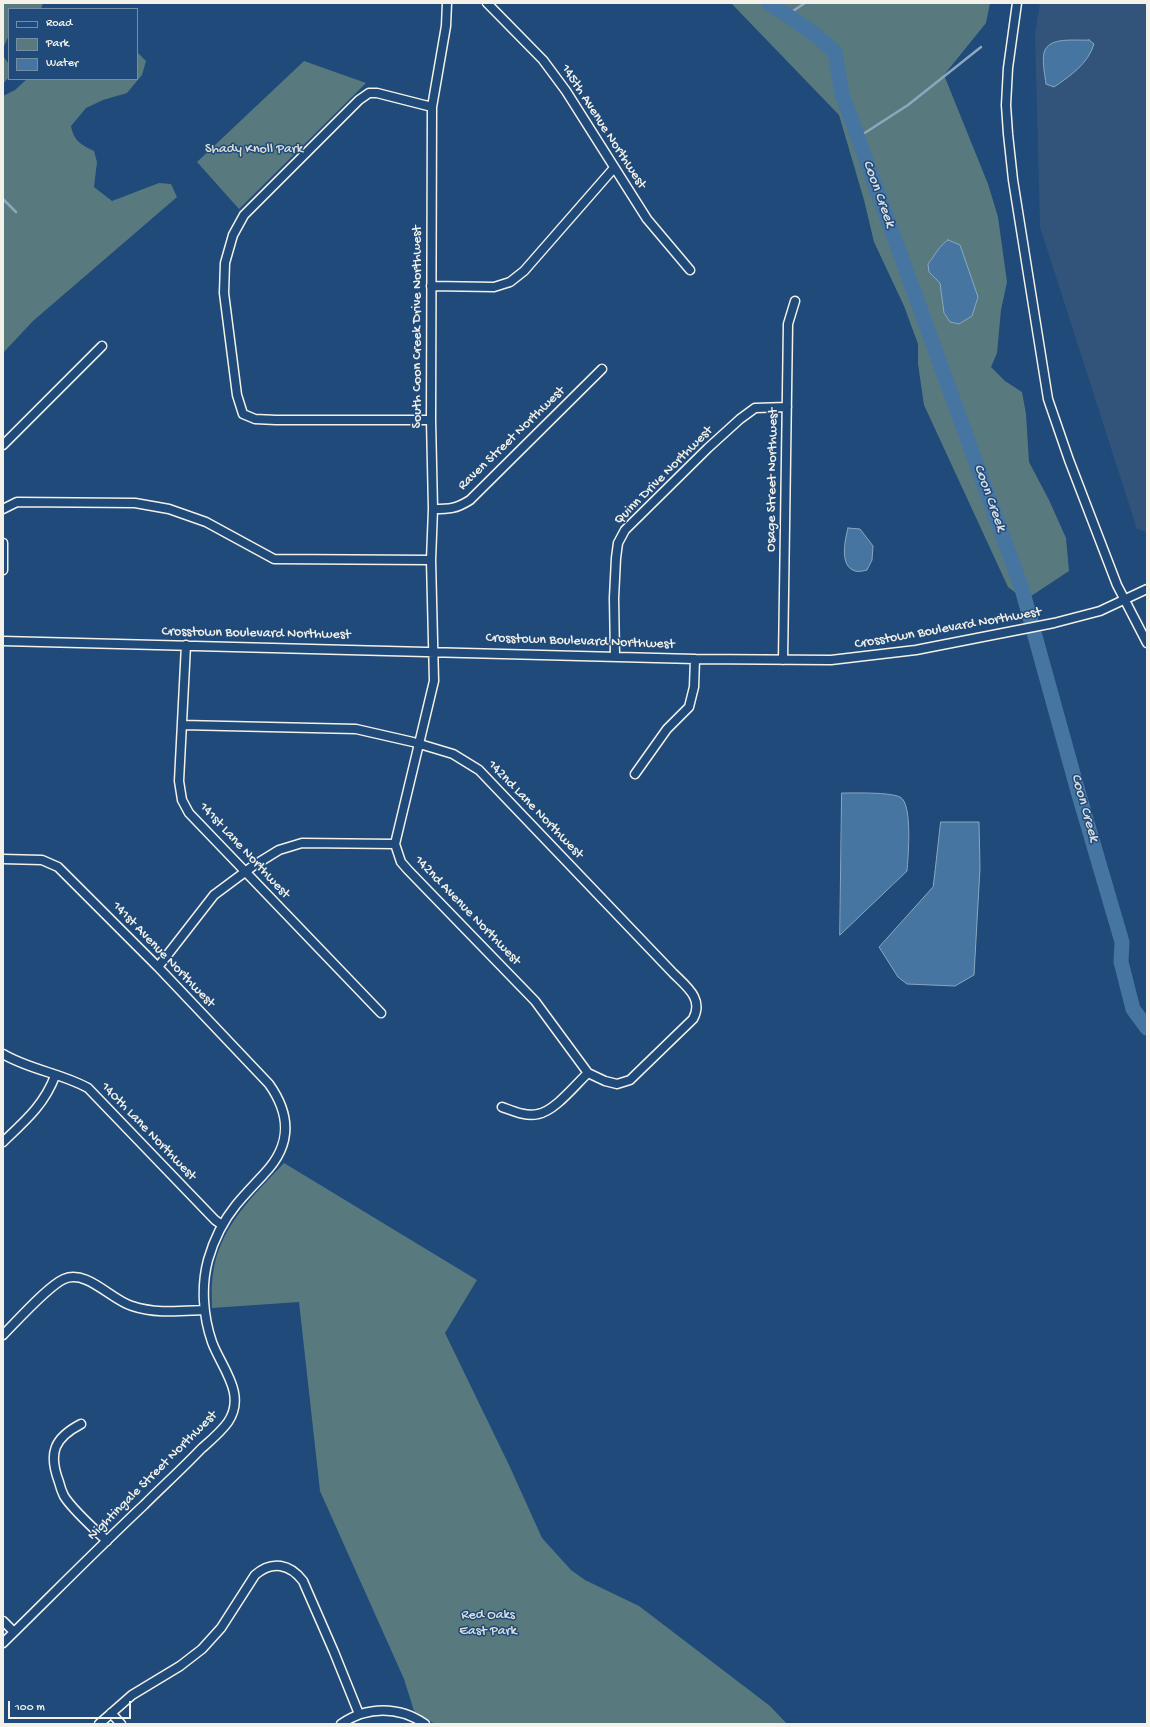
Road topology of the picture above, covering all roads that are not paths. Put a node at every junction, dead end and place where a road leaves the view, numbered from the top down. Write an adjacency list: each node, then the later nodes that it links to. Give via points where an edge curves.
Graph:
1 (447, 3): 4 (street, South Coon Creek Drive Northwest, via 446,26)
2 (487, 3): 5 (street, 145th Avenue Northwest, via 543,60 566,91)
3 (1017, 3): 20 (street, via 1008,68 1008,134 1048,399 1117,585)
4 (432, 107): 7 (street, South Coon Creek Drive Northwest); 12 (street, via 369,93 346,111 244,215 233,235 225,263 224,293 237,395 243,414 255,419 276,420)
5 (614, 168): 6 (street, 145th Avenue Northwest, via 647,219); 7 (street, via 524,271 510,282 494,287)
6 (690, 270)
7 (431, 286): 12 (street, South Coon Creek Drive Northwest)
8 (795, 302): 11 (street, Osage Street Northwest, via 788,324)
9 (102, 346): 13 (street)
10 (602, 369): 15 (street, Raven Street Northwest, via 470,500 459,507)
11 (787, 407): 25 (street, Quinn Drive Northwest, via 755,408 740,419 625,530 618,543 616,558); 27 (street, Osage Street Northwest)
12 (431, 420): 15 (street, South Coon Creek Drive Northwest)
13 (3, 445)
14 (3, 509): 17 (street, via 17,502 135,503 169,509 206,522 274,559)
15 (433, 509): 17 (street, South Coon Creek Drive Northwest)
16 (3, 543): 18 (street)
17 (431, 560): 24 (street, South Coon Creek Drive Northwest)
18 (3, 570)
19 (1147, 589): 20 (street, Crosstown Boulevard Northwest)
20 (1126, 600): 22 (street); 27 (street, Crosstown Boulevard Northwest, via 1100,611 1054,623 885,655 831,660)
21 (3, 641): 23 (street, Crosstown Boulevard Northwest)
22 (1147, 643)
23 (186, 645): 24 (street, Crosstown Boulevard Northwest); 28 (street, 141st Lane Northwest)
24 (434, 651): 25 (street, Crosstown Boulevard Northwest); 29 (street, via 433,689)
25 (614, 656): 26 (street, Crosstown Boulevard Northwest)
26 (695, 658): 27 (street, Crosstown Boulevard Northwest); 30 (street, via 694,687 689,707 667,730)
27 (783, 660)
28 (182, 725): 29 (street, 142nd Lane Northwest, via 356,729); 33 (street, 141st Lane Northwest, via 179,782 182,800 189,813)
29 (420, 744): 31 (street); 37 (street, 142nd Lane Northwest, via 453,754 479,770 692,993 698,1003 693,1019 630,1080 617,1084)
30 (635, 774)
31 (395, 844): 33 (street, via 302,843 279,850); 37 (street, 142nd Avenue Northwest, via 405,866 535,1001)
32 (3, 859): 34 (street, 141st Avenue Northwest, via 42,860 58,867)
33 (245, 872): 34 (street, via 214,895); 35 (street, 141st Lane Northwest)
34 (158, 967): 39 (street, 141st Avenue Northwest, via 268,1084)
35 (381, 1013)
36 (3, 1054): 38 (street, 140th Lane Northwest)
37 (588, 1073): 40 (street, via 549,1110 537,1115 519,1113)
38 (55, 1076): 41 (street, via 37,1110); 42 (street, 140th Lane Northwest, via 72,1080 88,1088)
39 (282, 1106): 42 (street, Nightingale Street Northwest, via 285,1129 281,1149 265,1174 237,1204)
40 (502, 1106)
41 (3, 1142)
42 (222, 1225): 43 (street, Nightingale Street Northwest, via 206,1269)
43 (204, 1310): 44 (street, via 156,1312 131,1306 84,1278 64,1279 50,1289); 46 (street, Nightingale Street Northwest, via 212,1341 233,1386 234,1409 221,1429)
44 (3, 1335)
45 (81, 1424): 46 (street, via 69,1430 55,1447 53,1458 56,1474 64,1497)
46 (107, 1541): 48 (street, Nightingale Street Northwest)
47 (3, 1621): 48 (street)
48 (14, 1632): 49 (street, Nightingale Street Northwest)
49 (3, 1642)
50 (111, 1713): 51 (street, via 132,1695 191,1658 221,1628 255,1575 276,1565 288,1567 303,1581); 52 (street); 53 (street)
51 (359, 1714): 54 (street); 55 (street, via 379,1710 400,1712)
52 (99, 1724)
53 (121, 1724)
54 (341, 1724)
55 (425, 1724)

